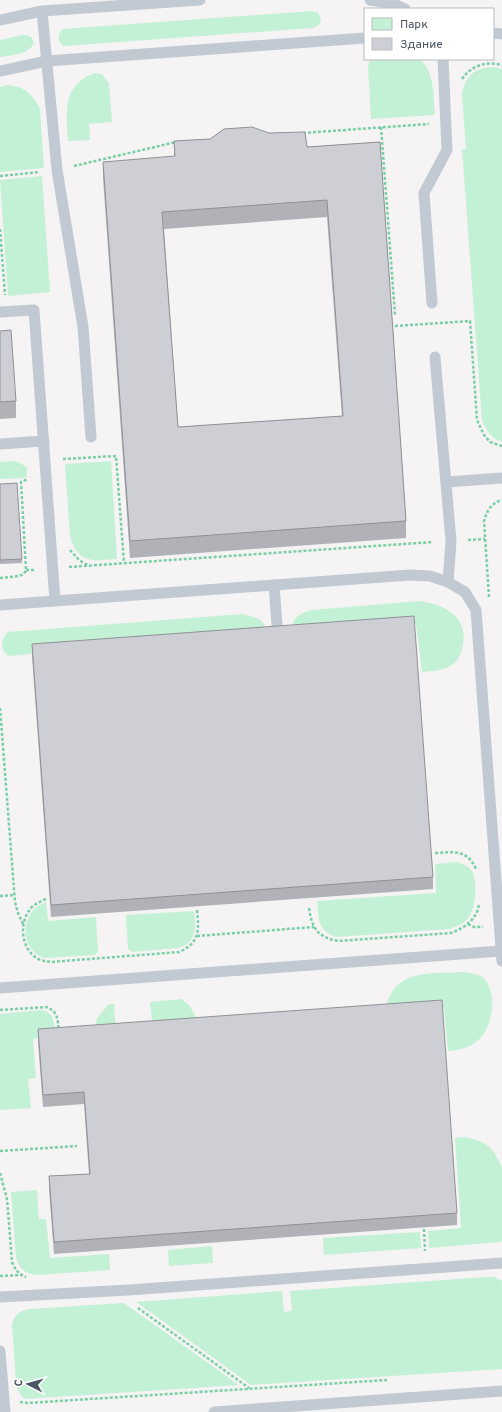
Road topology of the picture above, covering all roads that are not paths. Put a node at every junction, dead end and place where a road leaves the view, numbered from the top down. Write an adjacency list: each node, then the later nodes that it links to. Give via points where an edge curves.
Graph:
1 (200, 0): 4 (lane)
2 (370, 0): 3 (lane)
3 (403, 8)
4 (42, 11): 5 (lane); 8 (lane)
5 (0, 20)
6 (364, 38): 8 (lane)
7 (443, 60): 10 (lane, via 447,150 424,193)
8 (47, 62): 9 (lane); 13 (lane, via 58,170 83,327)
9 (0, 71)
10 (432, 303)
11 (0, 312): 14 (lane, via 34,310)
12 (435, 357): 17 (lane)
13 (91, 437)
14 (44, 441): 15 (lane); 20 (lane)
15 (0, 444)
16 (502, 478): 17 (lane)
17 (446, 482): 18 (lane, via 451,541)
18 (448, 582): 19 (lane, via 430,576 410,575); 23 (lane, via 465,592 476,610)
19 (274, 585): 20 (lane); 22 (lane)
20 (55, 601): 21 (lane)
21 (0, 605)
22 (278, 638)
23 (502, 956): 24 (lane)
24 (0, 988)
25 (502, 1263): 26 (lane)
26 (0, 1297)
27 (0, 1351): 29 (lane)
28 (502, 1391): 30 (lane)
29 (4, 1406)
30 (274, 1408): 31 (lane); 32 (lane)
31 (214, 1412)
32 (289, 1412)

